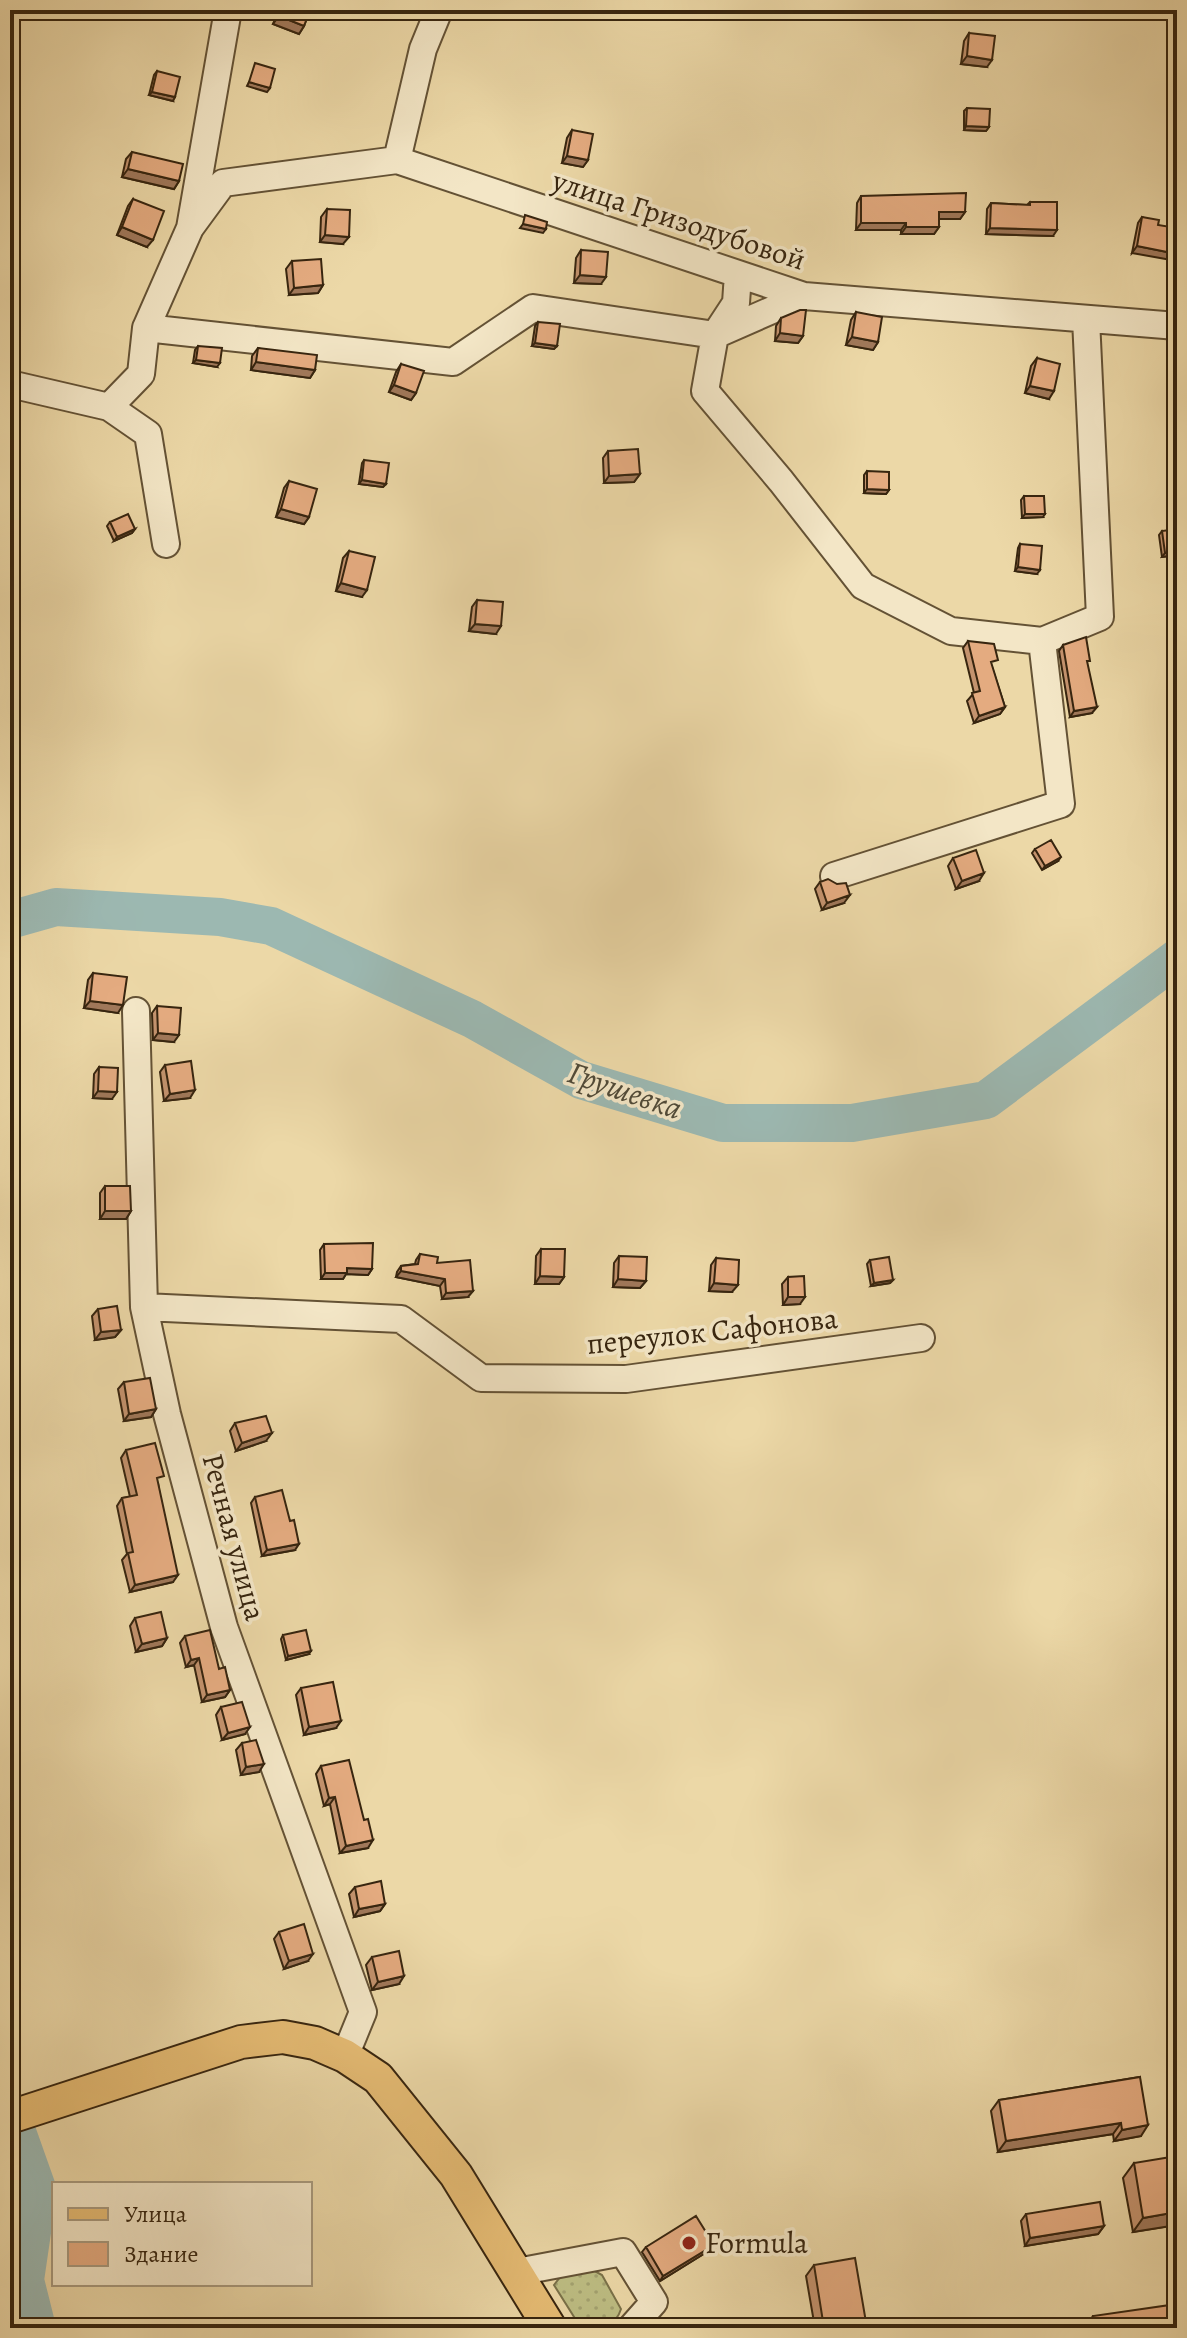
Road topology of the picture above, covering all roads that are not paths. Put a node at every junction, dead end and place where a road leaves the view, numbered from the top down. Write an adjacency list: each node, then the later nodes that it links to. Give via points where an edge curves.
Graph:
1 (228, 10): 4 (street)
2 (439, 10): 3 (street, via 423,49)
3 (397, 160): 4 (street, улица Гризодубовой, via 223,183); 5 (street, улица Гризодубовой)
4 (190, 228): 9 (street)
5 (738, 274): 6 (street, улица Гризодубовой); 10 (street, via 736,303)
6 (804, 296): 7 (street, улица Гризодубовой); 10 (street)
7 (1086, 319): 8 (street, улица Гризодубовой); 14 (street, via 1100,617)
8 (1177, 326)
9 (146, 328): 10 (street, via 453,362 533,308); 12 (street, via 141,374)
10 (715, 335): 14 (street, via 705,391 863,586 951,631)
11 (10, 384): 12 (street)
12 (109, 407): 13 (street, via 148,434)
13 (166, 544)
14 (1042, 641): 15 (street, via 1061,804)
15 (834, 876)
16 (136, 1011): 17 (street, Речная улица)
17 (144, 1307): 18 (street, переулок Сафонова, via 401,1319 481,1378 626,1379); 19 (street, Речная улица, via 224,1627 363,2012)
18 (921, 1338)
19 (345, 2056): 20 (main road, via 283,2037 241,2042); 21 (main road, via 378,2078 456,2175)
20 (10, 2117)
21 (517, 2272): 22 (main road); 23 (street, via 623,2252 654,2302)
22 (550, 2328)
23 (631, 2328)

